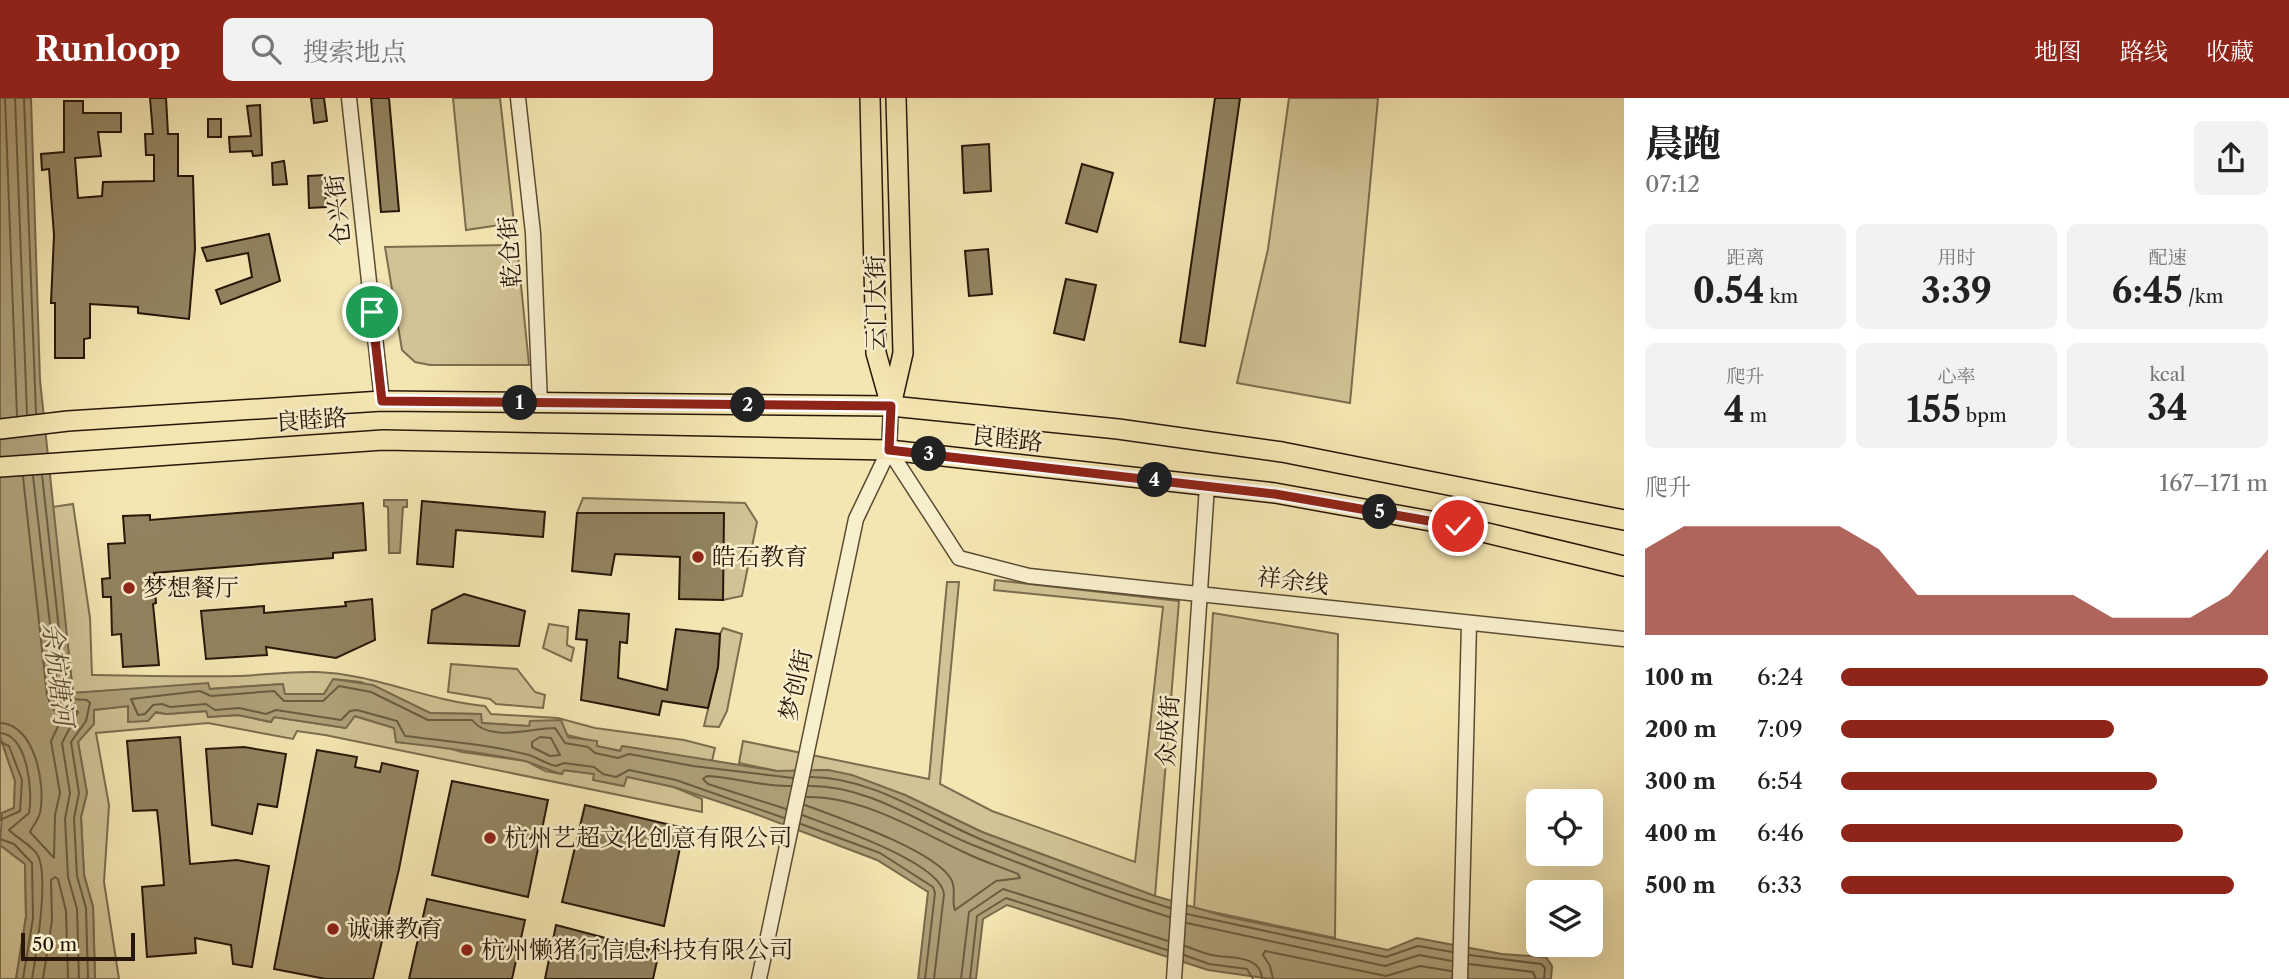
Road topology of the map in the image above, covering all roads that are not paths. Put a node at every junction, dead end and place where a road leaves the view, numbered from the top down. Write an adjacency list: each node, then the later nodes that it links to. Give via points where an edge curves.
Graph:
1 (349, 98): 5 (street, 仓兴街)
2 (518, 98): 6 (street, 乾仓街, via 533,233)
3 (870, 98): 7 (main road, 云门大街, via 876,353)
4 (896, 98): 7 (main road, 云门大街, via 903,353)
5 (382, 401): 6 (main road, 良睦路); 8 (main road, 良睦路)
6 (540, 403): 7 (main road, 良睦路)
7 (891, 406): 9 (street, 梦创街); 12 (main road, 良睦路, via 1118,429 1282,452)
8 (0, 429)
9 (889, 450): 10 (main road, 良睦路, via 383,440); 11 (main road, 良睦路); 14 (street, 祥余线, via 958,558 1029,576); 18 (street, 梦创街, via 856,519)
10 (0, 467)
11 (1207, 486): 13 (main road, 良睦路, via 1458,526); 14 (street, 众成街)
12 (1624, 520)
13 (1624, 566)
14 (1201, 593): 15 (street, 祥余线); 17 (street, 众成街)
15 (1469, 625): 16 (street, 祥余线); 19 (street)
16 (1624, 639)
17 (1174, 972)
18 (759, 979)
19 (1460, 979)

